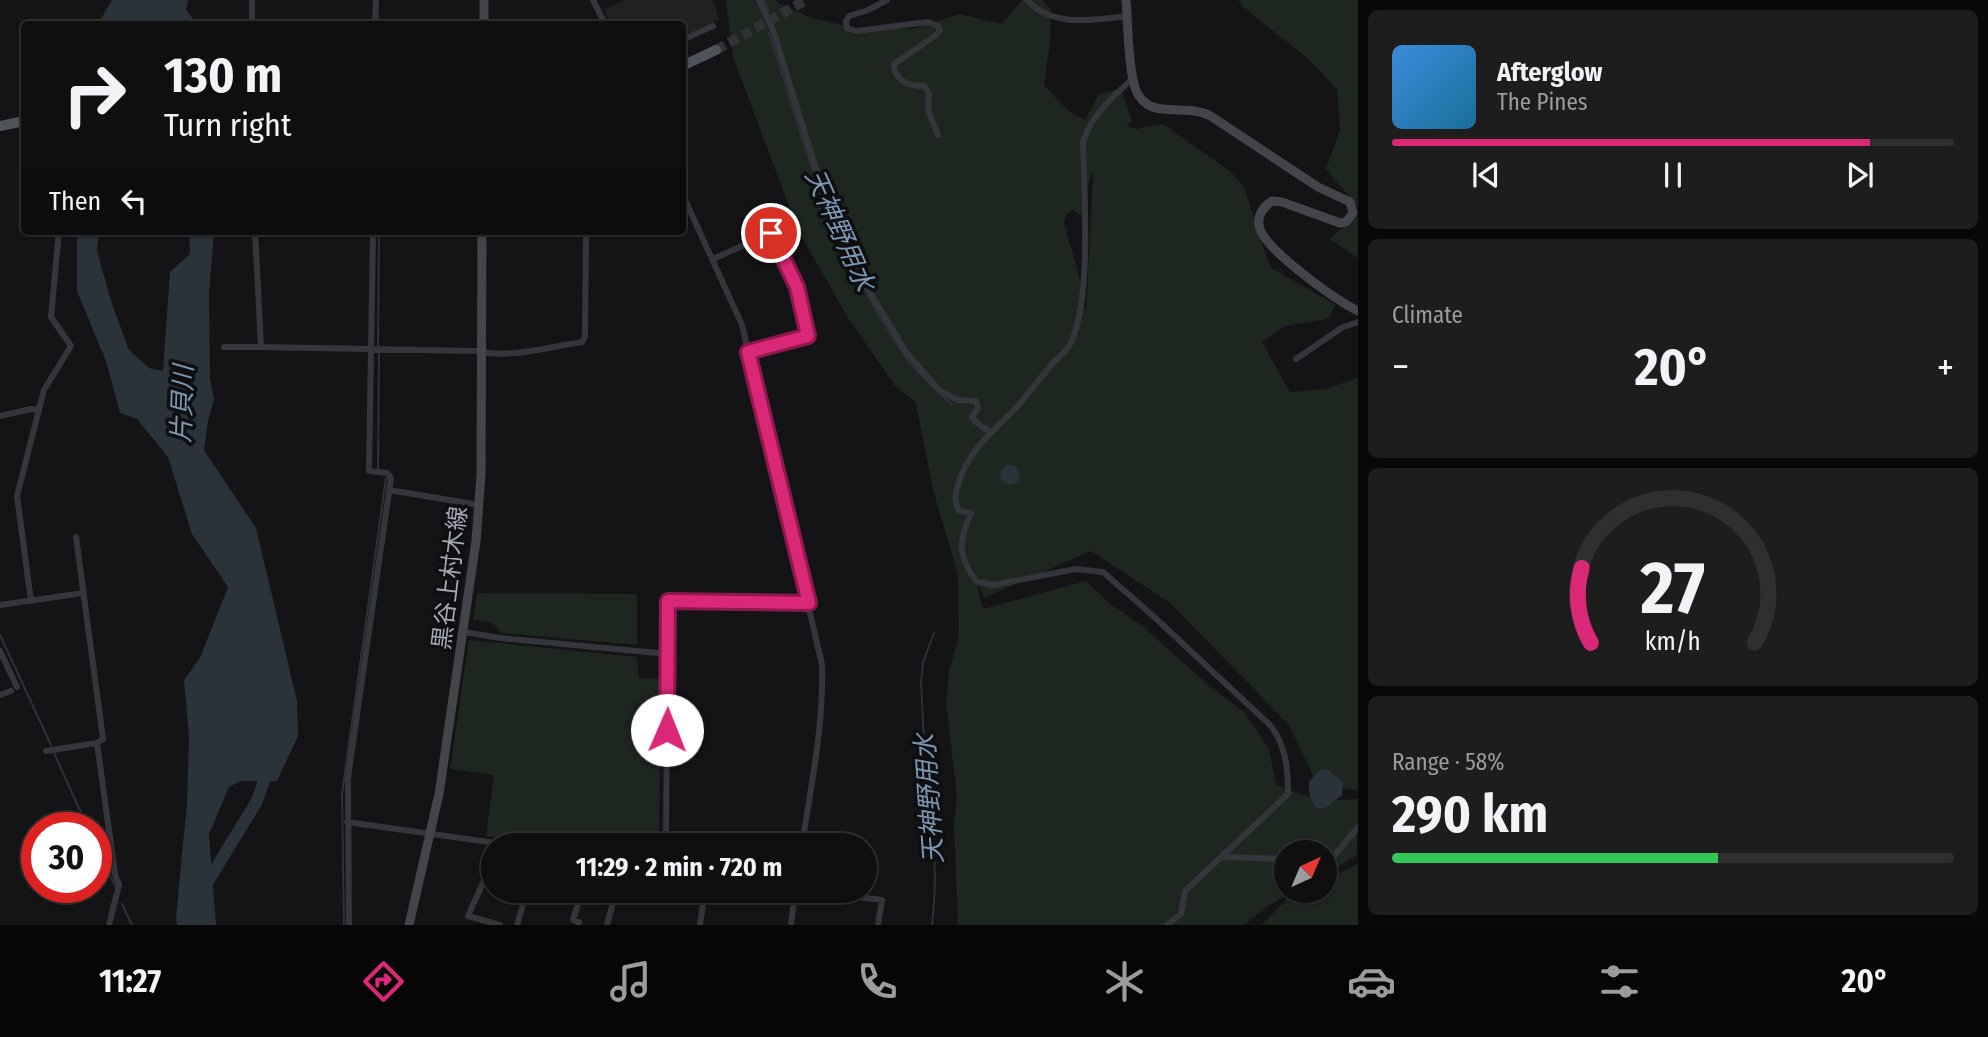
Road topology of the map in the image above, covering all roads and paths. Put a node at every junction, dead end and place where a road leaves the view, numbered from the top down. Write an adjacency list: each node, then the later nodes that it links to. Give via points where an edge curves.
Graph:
1 (252, 0): 10 (street)
2 (376, 0): 11 (street)
3 (484, 0): 12 (main road)
4 (593, 0): 13 (street)
5 (759, 0): 39 (street, via 773,30 814,163 868,289 920,370 950,397 976,401 978,408 972,416)
6 (887, 0): 21 (street, via 849,16 847,28 856,31 928,22 938,26 936,35 894,64 902,81 924,86 929,93 928,110)
7 (1027, 0): 9 (street, via 1040,13 1055,18)
8 (1126, 0): 9 (main road)
9 (1128, 16): 18 (main road)
10 (252, 21)
11 (375, 21)
12 (484, 21)
13 (604, 21)
14 (713, 26): 15 (street)
15 (686, 38)
16 (716, 50): 17 (main road)
17 (686, 64)
18 (1133, 78): 29 (main road, via 1138,95 1148,105 1190,109 1209,116 1318,187 1350,202 1353,213 1346,222 1272,201 1259,220 1260,230 1278,251 1335,299); 39 (street, via 1097,112 1083,142 1083,284 1068,348)
19 (21, 122): 20 (main road)
20 (0, 127)
21 (939, 135)
22 (686, 202): 28 (street)
23 (59, 235): 37 (street, via 51,317 71,346 44,390)
24 (256, 235): 32 (street)
25 (373, 235): 33 (street)
26 (482, 235): 34 (main road, 黒谷上村木線)
27 (586, 235): 34 (street, via 582,342 518,352)
28 (713, 260): 35 (street, via 742,325); 35 (street, via 771,233 797,287 808,336)
29 (1358, 311)
30 (1358, 323): 36 (street, via 1343,327)
31 (223, 347): 32 (street)
32 (261, 347): 33 (street)
33 (371, 349): 34 (street); 40 (street, via 369,471 387,472)
34 (481, 352): 41 (main road, 黒谷上村木線)
35 (748, 352): 45 (street)
36 (1296, 359)
37 (38, 410): 38 (street); 44 (street, via 17,496)
38 (0, 416)
39 (990, 432): 60 (street, via 963,469 955,504 971,513 961,553 977,582 993,585 1076,569 1103,572 1278,735 1288,794)
40 (389, 490): 41 (street); 53 (street, via 348,778)
41 (479, 505): 47 (main road, 黒谷上村木線)
42 (76, 537): 43 (street)
43 (83, 593): 44 (street); 51 (street, via 103,739)
44 (31, 601): 46 (street)
45 (809, 603): 49 (street, via 668,601); 57 (street, via 823,688)
46 (0, 605)
47 (464, 632): 49 (street); 56 (main road, 黒谷上村木線)
48 (0, 651): 50 (street, via 14,689)
49 (668, 654): 55 (street)
50 (0, 695)
51 (97, 743): 52 (street); 70 (street, via 120,885)
52 (46, 751)
53 (347, 822): 56 (street); 71 (street)
54 (1358, 827): 59 (street)
55 (666, 832)
56 (430, 833): 58 (street); 72 (main road, 黒谷上村木線)
57 (804, 833)
58 (481, 841)
59 (1337, 852)
60 (1222, 857): 61 (street); 81 (street, via 1185,891 1181,914)
61 (1274, 859)
62 (481, 887): 69 (street)
63 (877, 900): 80 (street, via 882,901)
64 (523, 903): 75 (street)
65 (578, 903): 76 (street, via 573,920)
66 (612, 903): 77 (street)
67 (703, 903): 78 (street)
68 (794, 903): 79 (street)
69 (468, 916): 73 (street); 74 (street)
70 (109, 925)
71 (349, 925)
72 (409, 925)
73 (463, 925)
74 (500, 925)
75 (517, 925)
76 (578, 925)
77 (607, 925)
78 (700, 925)
79 (791, 925)
80 (878, 925)
81 (1167, 925)

